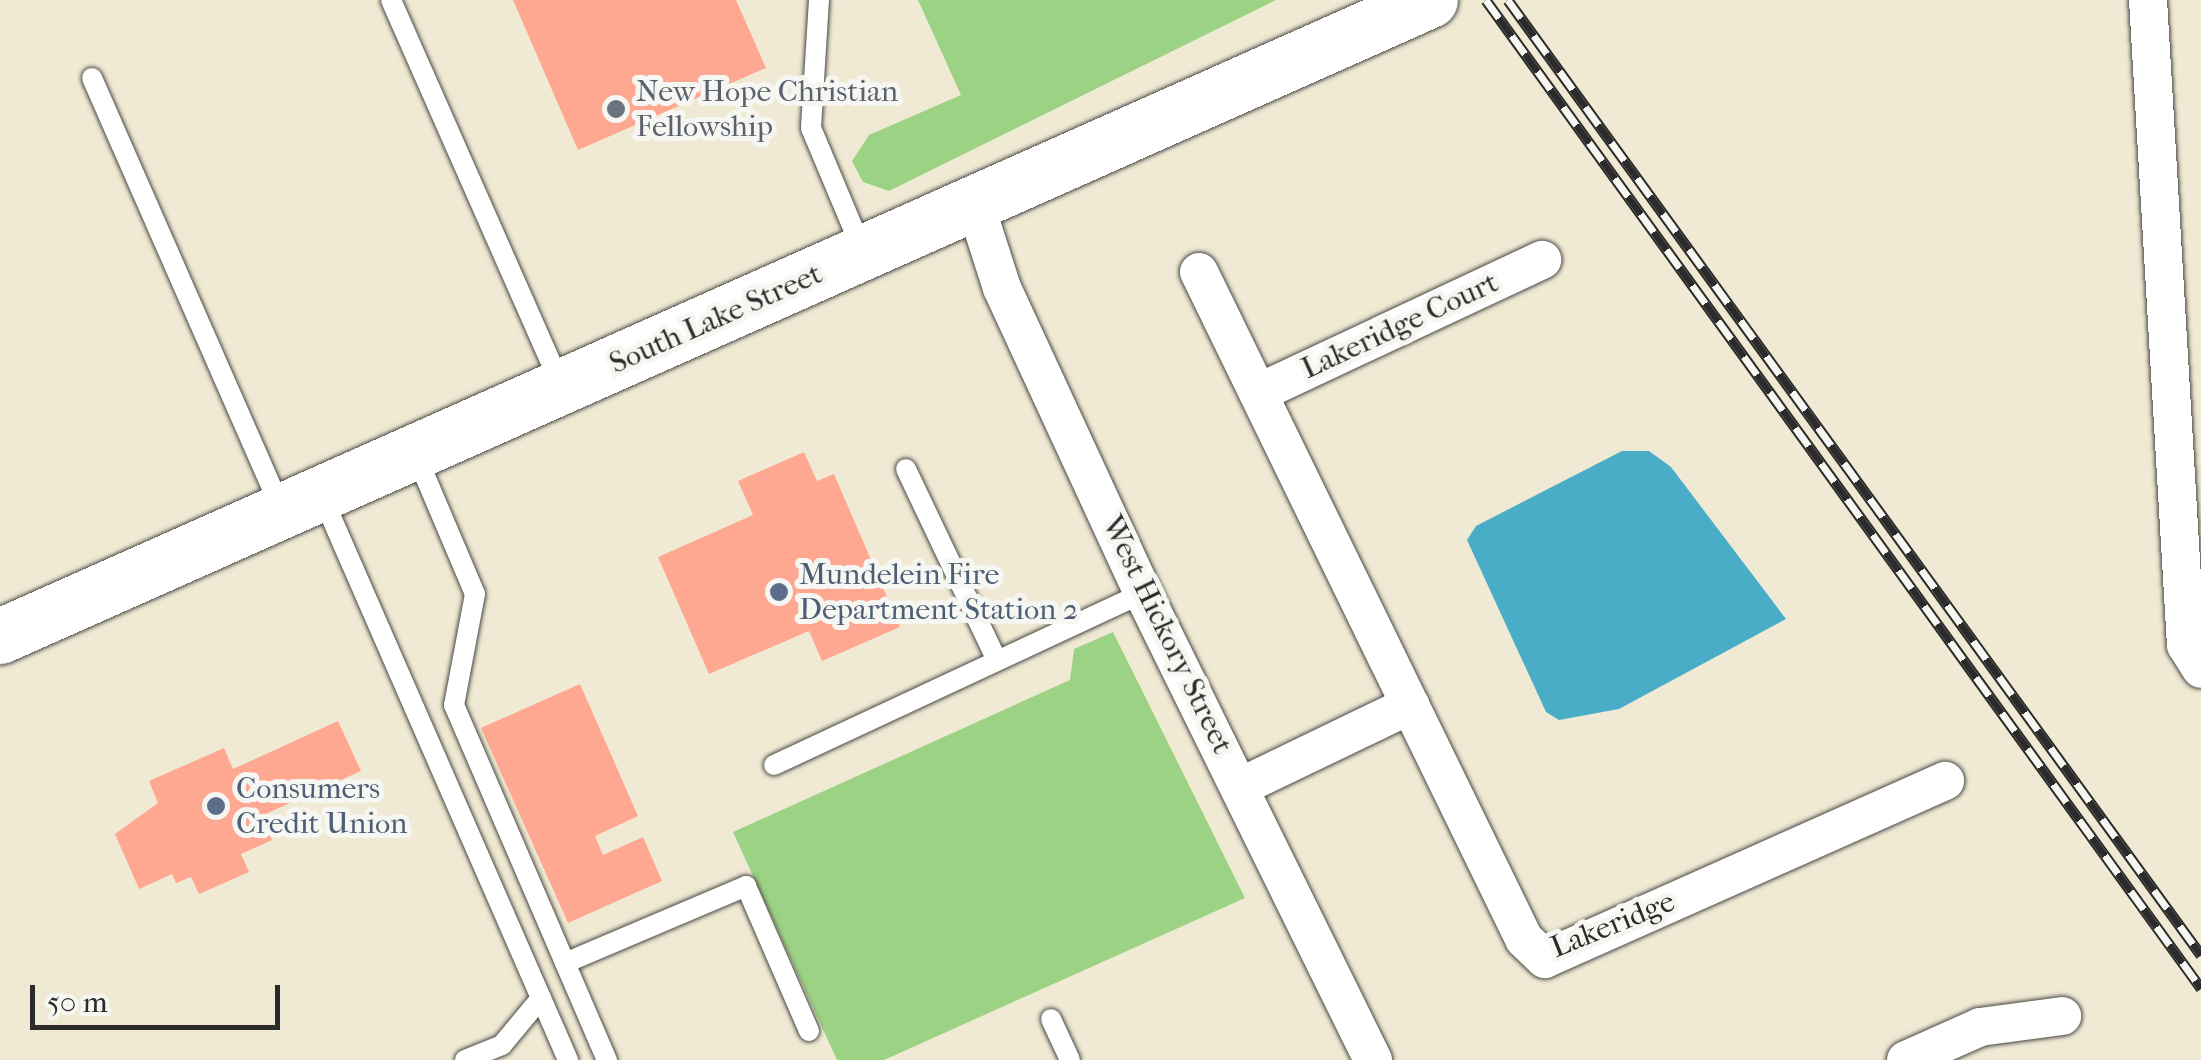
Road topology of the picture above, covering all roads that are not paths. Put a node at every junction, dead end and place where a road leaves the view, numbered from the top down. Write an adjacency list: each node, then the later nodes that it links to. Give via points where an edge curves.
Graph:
1 (390, 0): 10 (lane)
2 (819, 0): 7 (lane, via 811,128)
3 (1430, 0): 6 (main road, South Lake Street)
4 (2148, 0): 18 (street, via 2186,645)
5 (92, 78): 14 (lane)
6 (975, 204): 7 (main road, South Lake Street); 15 (street, West Hickory Street, via 1002,288)
7 (864, 254): 10 (main road, South Lake Street)
8 (1542, 260): 11 (street, Lakeridge Court)
9 (1199, 272): 11 (street, Lakeridge)
10 (562, 388): 12 (main road, South Lake Street)
11 (1258, 393): 19 (street, Lakeridge)
12 (416, 453): 14 (main road, South Lake Street); 23 (lane, via 475,594 454,705)
13 (906, 469): 17 (lane)
14 (302, 502): 16 (main road, South Lake Street); 24 (lane)
15 (1143, 594): 17 (lane); 22 (street, West Hickory Street)
16 (0, 636)
17 (997, 661): 20 (lane)
18 (2201, 669)
19 (1410, 705): 21 (street, Lakeridge, via 1524,939 1545,959); 22 (street)
20 (774, 765)
21 (1945, 781)
22 (1242, 786): 28 (street, West Hickory Street)
23 (566, 963): 27 (lane, via 746,886); 31 (lane)
24 (541, 998): 29 (lane, via 502,1045); 30 (lane)
25 (2062, 1016): 33 (street, via 1980,1026)
26 (1051, 1019): 32 (lane)
27 (808, 1031)
28 (1369, 1059)
29 (465, 1060)
30 (568, 1060)
31 (607, 1060)
32 (1070, 1060)
33 (1906, 1060)

